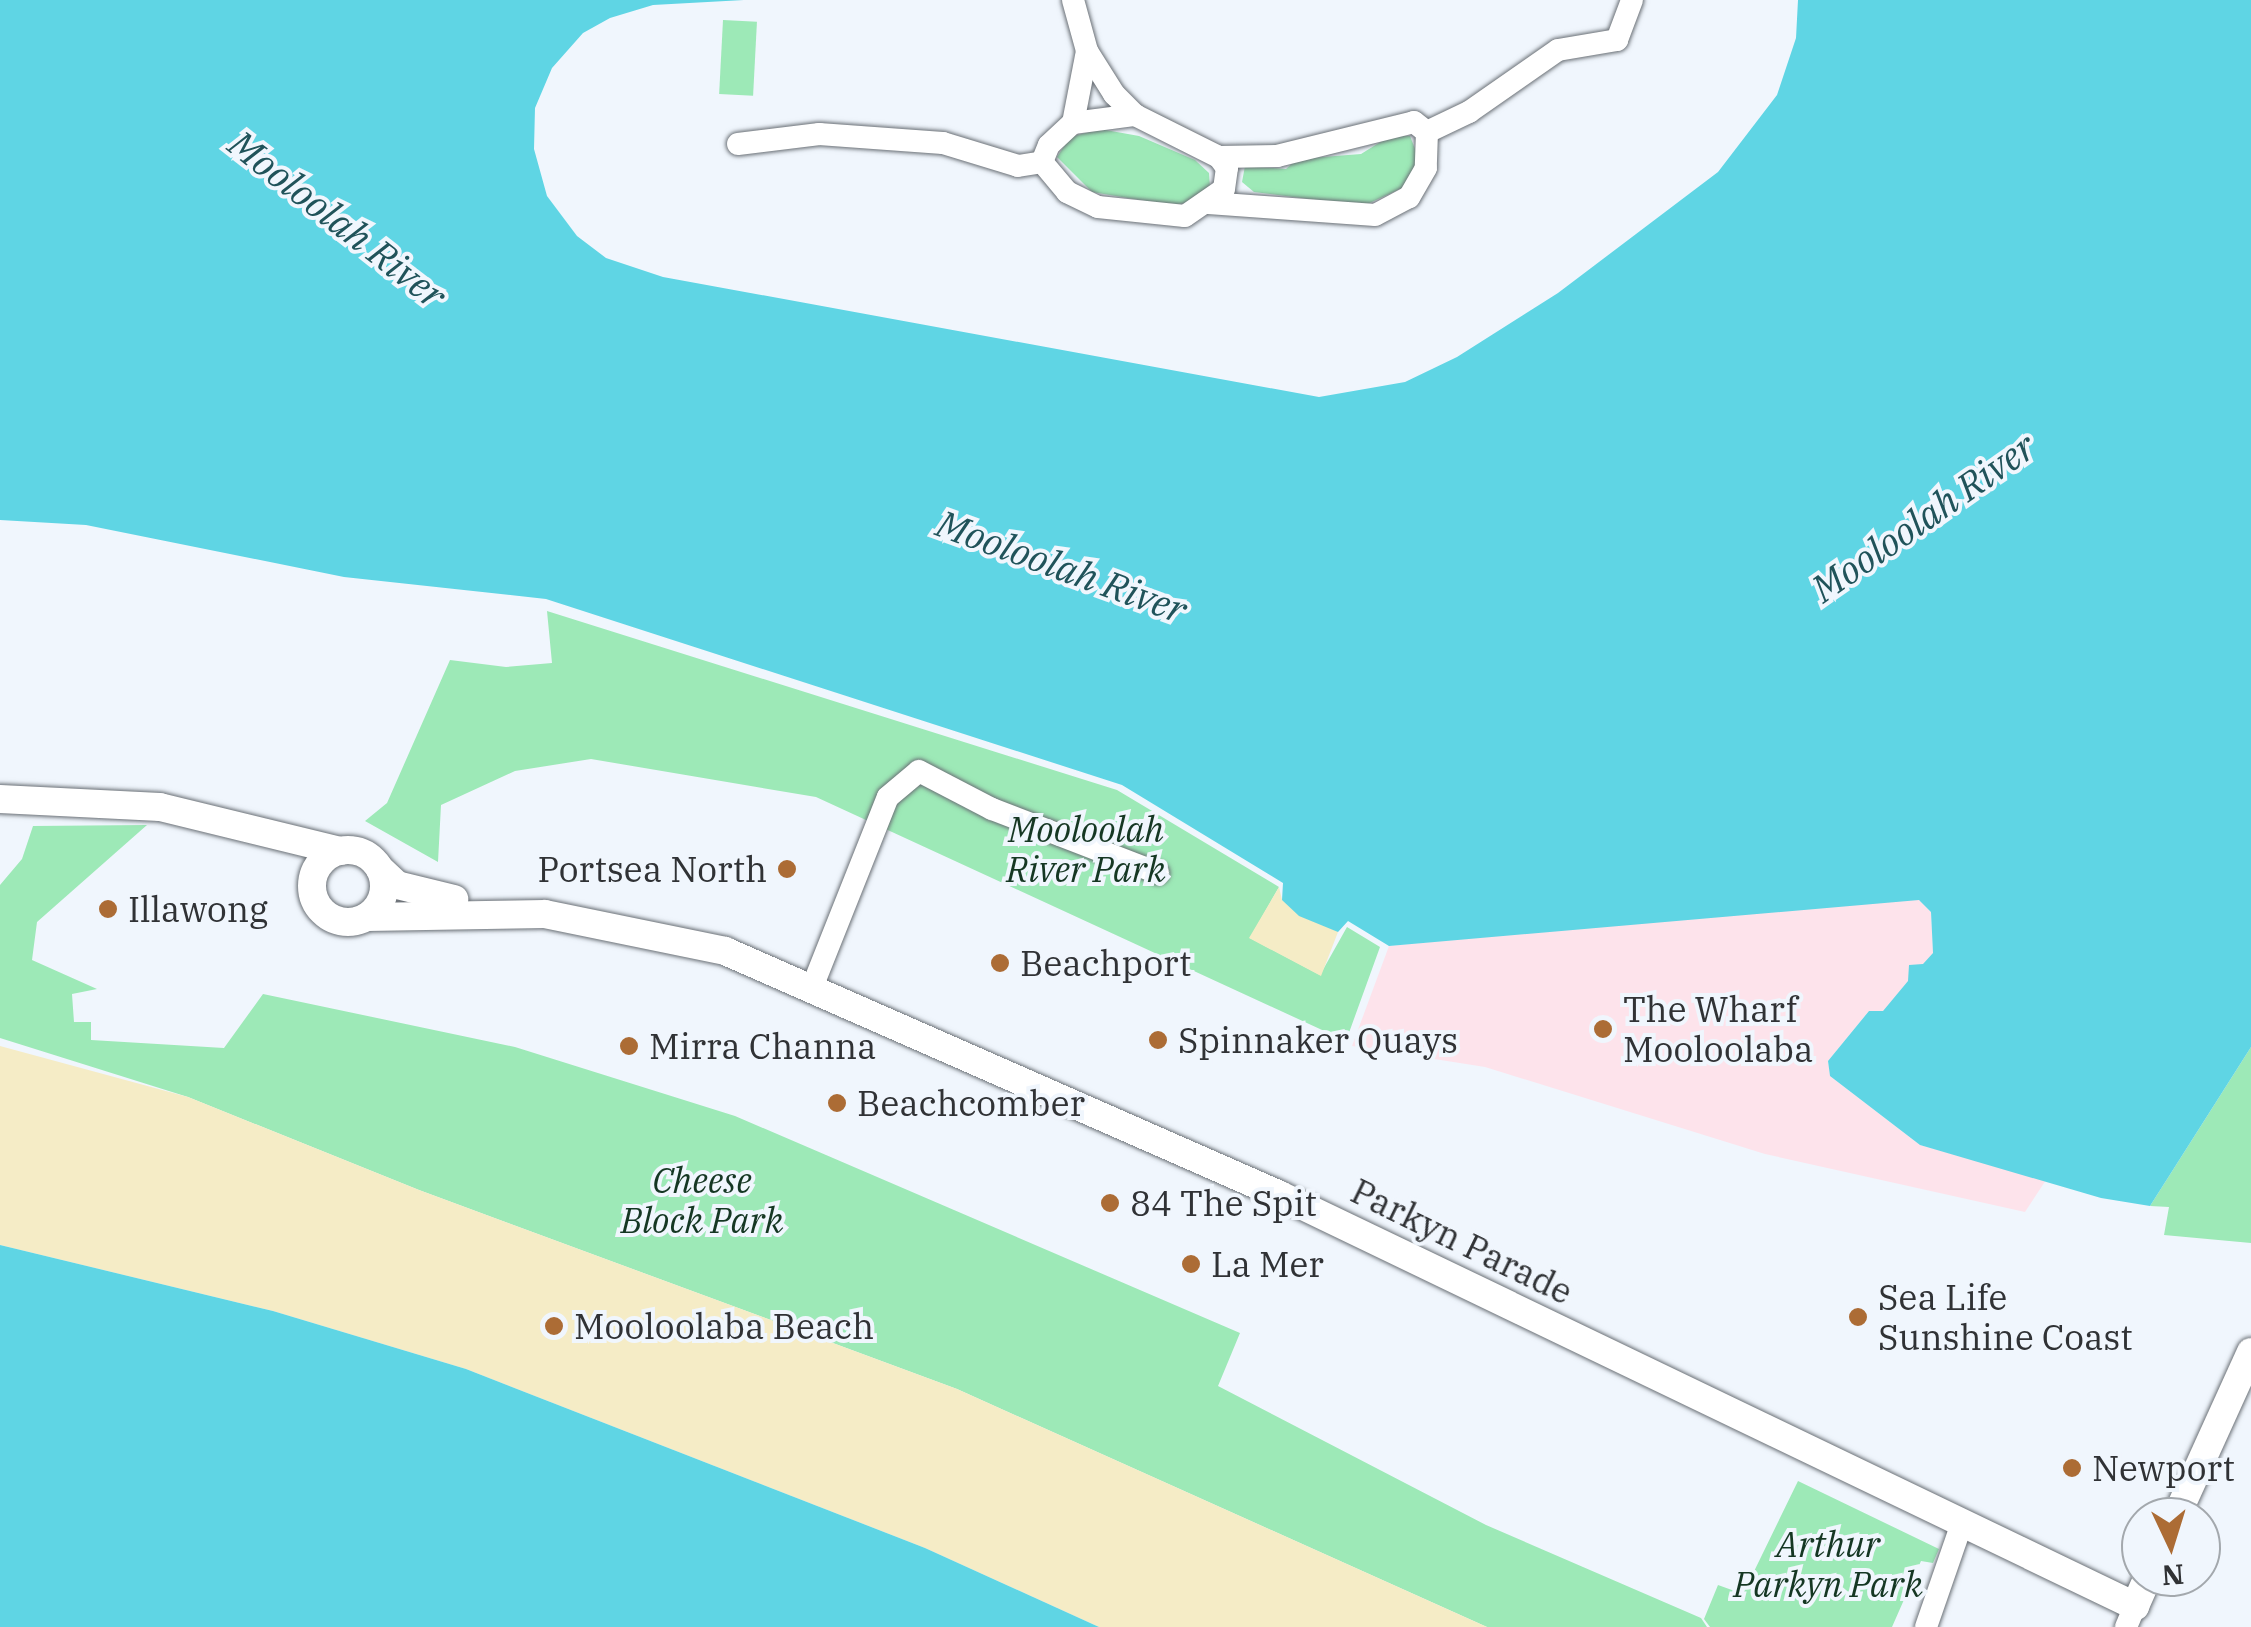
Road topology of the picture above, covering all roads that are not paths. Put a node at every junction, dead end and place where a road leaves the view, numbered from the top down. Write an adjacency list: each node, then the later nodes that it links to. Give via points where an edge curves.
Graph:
1 (1073, 0): 3 (street)
2 (1632, 0): 6 (street, via 1617,40 1558,50)
3 (1088, 52): 4 (street); 5 (street)
4 (1134, 114): 5 (street); 8 (street)
5 (1073, 124): 9 (street, via 1048,146)
6 (1427, 132): 8 (street, via 1414,122 1277,156); 10 (street, via 1426,168 1410,197 1374,215)
7 (738, 144): 9 (street, via 819,134 944,143 1018,166)
8 (1218, 157): 10 (street, via 1228,177)
9 (1042, 162): 10 (street, via 1067,192 1098,207 1185,216)
10 (1208, 203)
11 (0, 799): 12 (street, via 122,802)
12 (244, 825): 13 (street); 16 (street, via 292,851)
13 (341, 851): 14 (street, via 364,854); 16 (street, via 321,863)
14 (380, 868): 17 (street, Parkyn Parade, via 408,889); 18 (street, via 383,895)
15 (1158, 873): 19 (street, via 992,809 919,771 888,797)
16 (312, 883): 18 (street, via 329,916 347,922)
17 (514, 911): 18 (street, Parkyn Parade); 19 (street, Parkyn Parade, via 637,929)
18 (367, 916)
19 (813, 985): 22 (street, Parkyn Parade, via 1280,1195)
20 (2251, 1352): 21 (street)
21 (2185, 1497)
22 (1961, 1526): 23 (street, Parkyn Parade); 24 (street)
23 (2130, 1616)
24 (1926, 1627)

